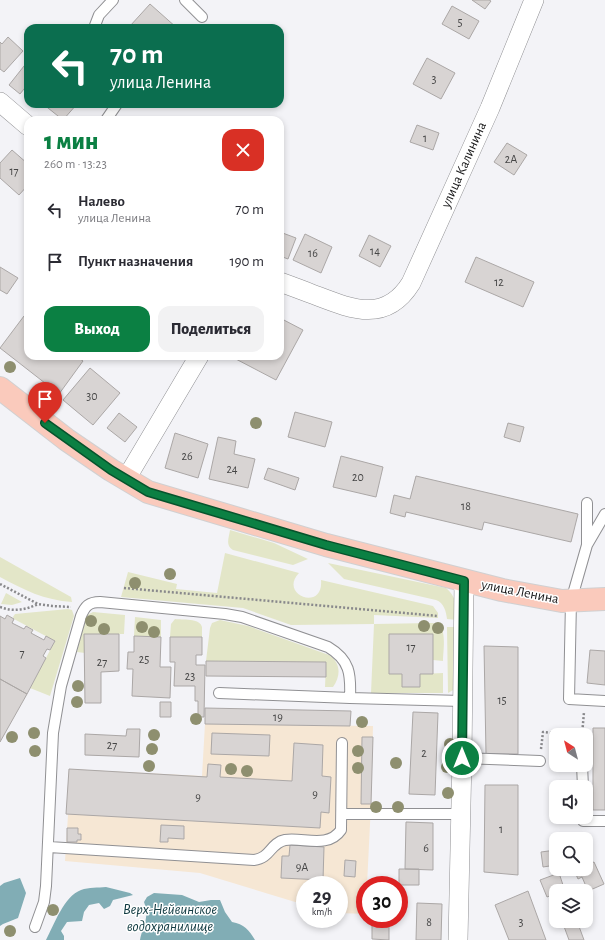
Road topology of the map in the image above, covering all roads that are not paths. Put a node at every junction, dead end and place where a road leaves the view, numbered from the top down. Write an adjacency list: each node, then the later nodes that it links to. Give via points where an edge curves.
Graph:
1 (113, 0): 5 (lane)
2 (185, 0): 4 (lane)
3 (534, 0): 8 (street, улица Калинина, via 490,108 405,293 396,302 384,307 371,310 356,309)
4 (202, 17)
5 (96, 24)
6 (0, 102): 7 (street)
7 (24, 123)
8 (284, 284)
9 (197, 360): 11 (street)
10 (0, 388): 11 (main road, улица Ленина, via 67,440)
11 (126, 479): 15 (main road, улица Ленина, via 148,492 180,503)
12 (587, 503): 14 (lane)
13 (605, 514): 14 (lane)
14 (587, 545): 17 (lane)
15 (464, 581): 17 (main road, улица Ленина, via 537,597); 20 (street)
16 (605, 599): 17 (main road, улица Ленина)
17 (571, 601): 21 (lane, via 569,699)
18 (219, 693): 19 (lane)
19 (350, 698): 20 (lane); 29 (lane, via 348,666 328,647 247,618 226,614 100,602 88,604 84,609 61,686 53,733)
20 (462, 701): 23 (street)
21 (605, 701)
22 (342, 743): 25 (lane)
23 (462, 758): 24 (lane); 26 (street)
24 (540, 761)
25 (342, 814): 26 (lane); 29 (lane, via 341,830 337,836 322,841 280,841 261,859)
26 (461, 814): 31 (street)
27 (593, 821): 28 (lane)
28 (605, 821)
29 (49, 847): 30 (lane, via 44,902)
30 (36, 926)
31 (458, 940)

